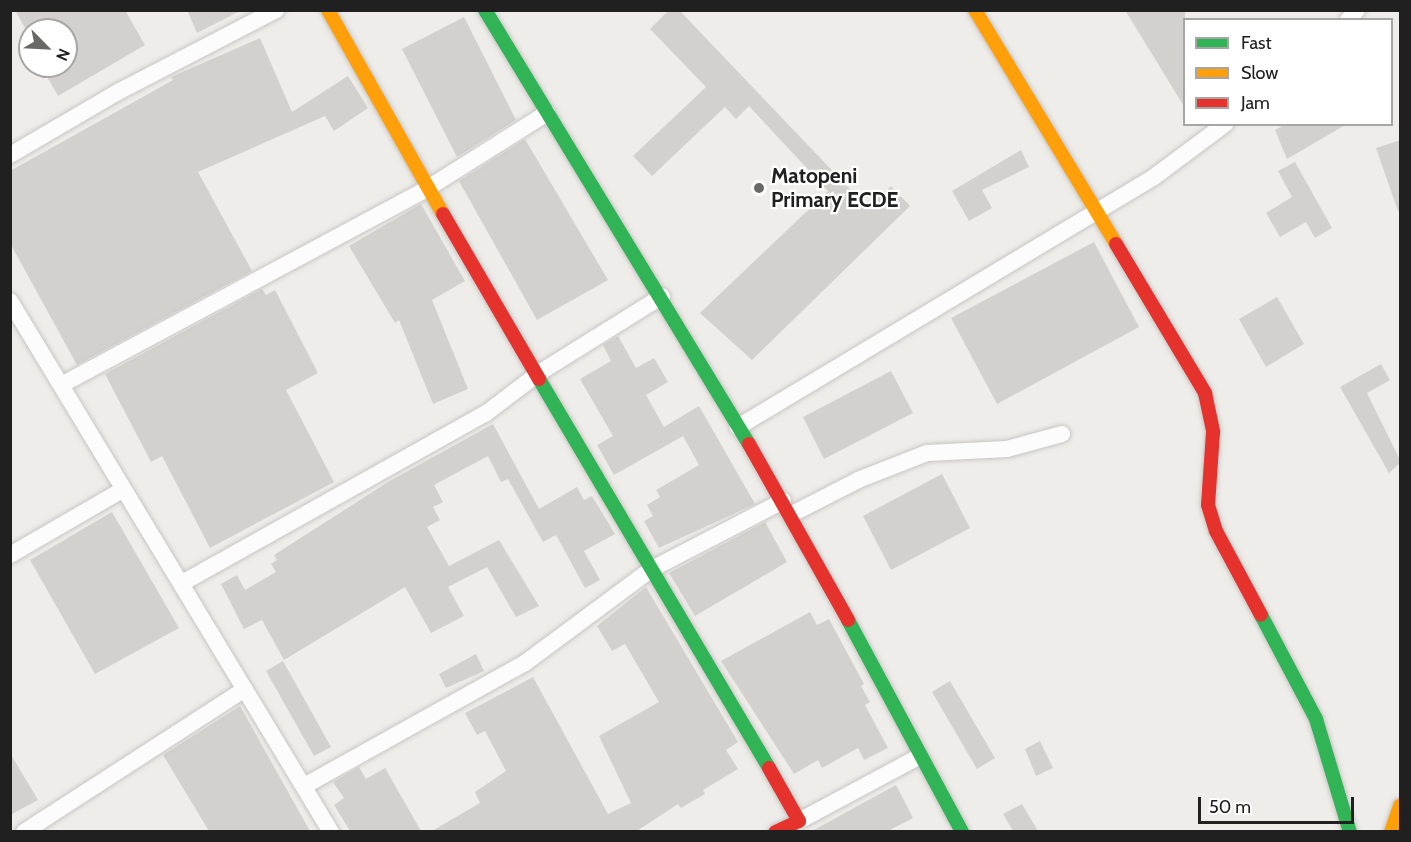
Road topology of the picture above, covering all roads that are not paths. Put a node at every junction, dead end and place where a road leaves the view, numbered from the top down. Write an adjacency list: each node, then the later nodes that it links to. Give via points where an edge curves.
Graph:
1 (276, 10): 7 (street, via 118,92)
2 (328, 10): 8 (street)
3 (485, 10): 5 (street)
4 (975, 10): 9 (street)
5 (547, 113): 8 (street); 10 (street)
6 (1223, 126): 9 (street)
7 (10, 155)
8 (428, 188): 12 (street); 13 (street)
9 (1098, 211): 14 (street); 30 (street, via 1205,393 1213,432 1208,505 1216,531 1316,719)
10 (662, 296): 12 (street); 14 (street)
11 (10, 301): 13 (street)
12 (539, 373): 19 (street); 20 (street, via 485,414)
13 (63, 384): 16 (street)
14 (738, 427): 17 (street)
15 (1062, 434): 17 (street, via 1007,449 927,453)
16 (122, 490): 18 (street); 20 (street)
17 (786, 508): 19 (street); 22 (street)
18 (10, 555)
19 (650, 570): 23 (street, via 525,663); 25 (street)
20 (182, 584): 21 (street)
21 (245, 689): 23 (street); 26 (street)
22 (920, 756): 25 (street); 29 (street)
23 (304, 786): 27 (street)
24 (1401, 806): 31 (street)
25 (799, 821): 28 (street)
26 (24, 831)
27 (331, 831)
28 (775, 831)
29 (962, 831)
30 (1350, 831)
31 (1391, 831)

